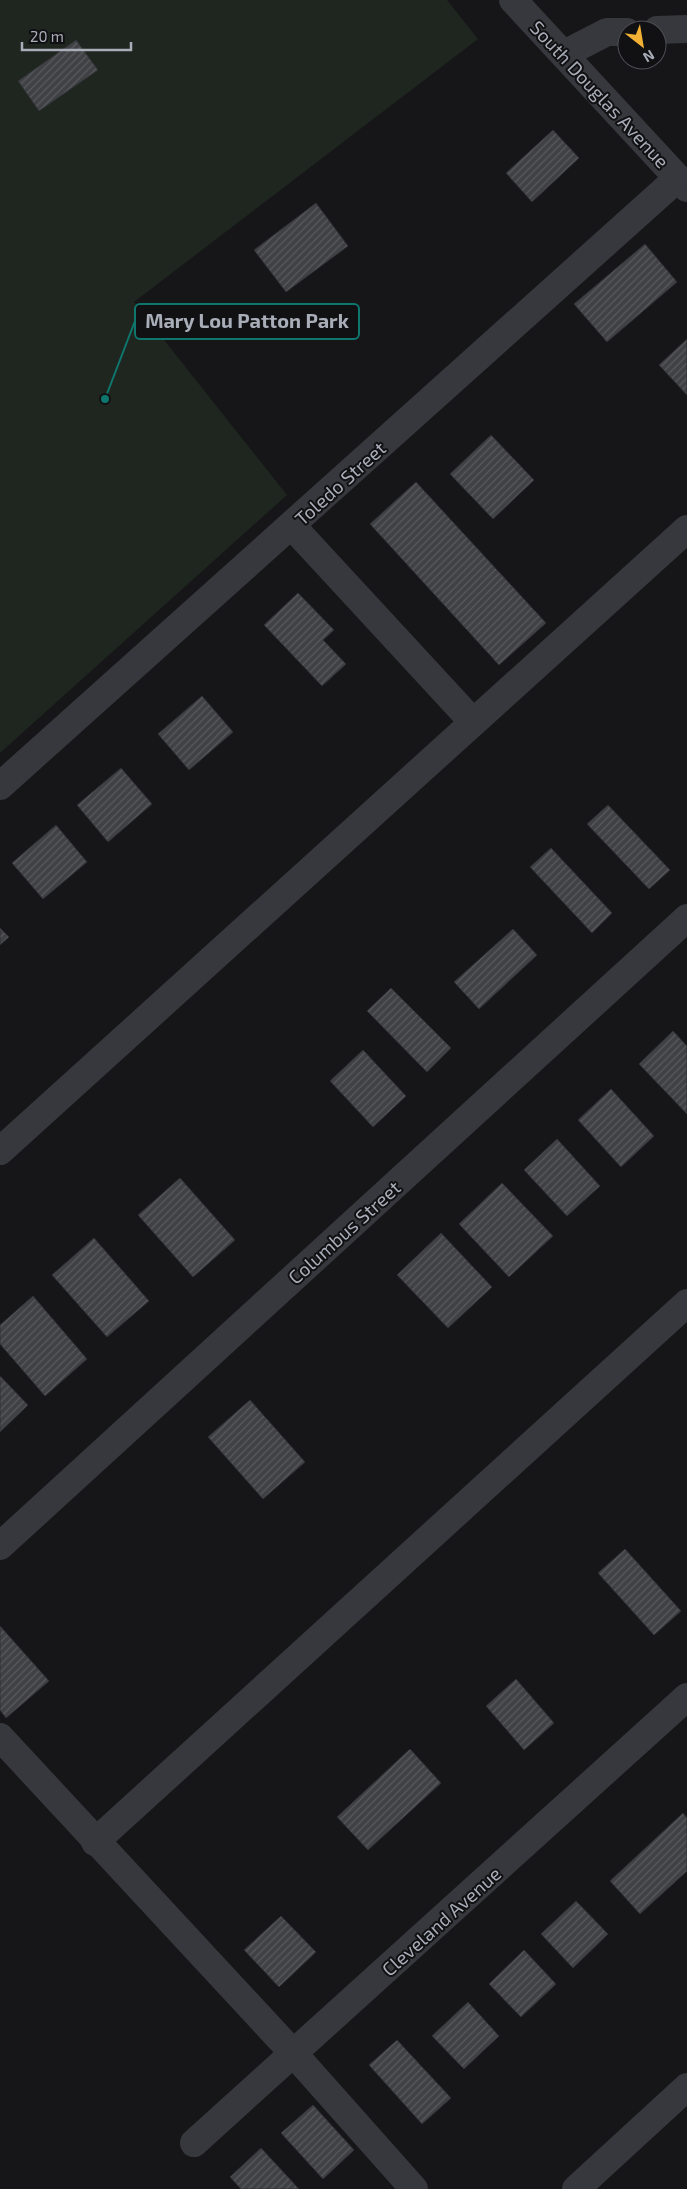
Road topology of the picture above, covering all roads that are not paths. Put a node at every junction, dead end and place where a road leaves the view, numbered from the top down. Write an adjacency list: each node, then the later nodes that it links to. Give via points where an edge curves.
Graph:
1 (513, 0): 5 (street, South Douglas Avenue)
2 (687, 29): 3 (street)
3 (667, 30)
4 (617, 32): 5 (street, via 607,32)
5 (564, 54): 6 (street, South Douglas Avenue)
6 (682, 183): 7 (street, Toledo Street)
7 (292, 526): 9 (street); 10 (street, Toledo Street)
8 (687, 529): 9 (street)
9 (473, 722): 12 (street)
10 (0, 786)
11 (687, 918): 14 (street, Columbus Street)
12 (0, 1152)
13 (687, 1303): 17 (street)
14 (0, 1546)
15 (687, 1697): 18 (street, Cleveland Avenue)
16 (0, 1737): 17 (street)
17 (95, 1842): 18 (street)
18 (294, 2054): 20 (street, Cleveland Avenue); 21 (street)
19 (687, 2087): 22 (street)
20 (194, 2143)
21 (414, 2189)
22 (576, 2189)

